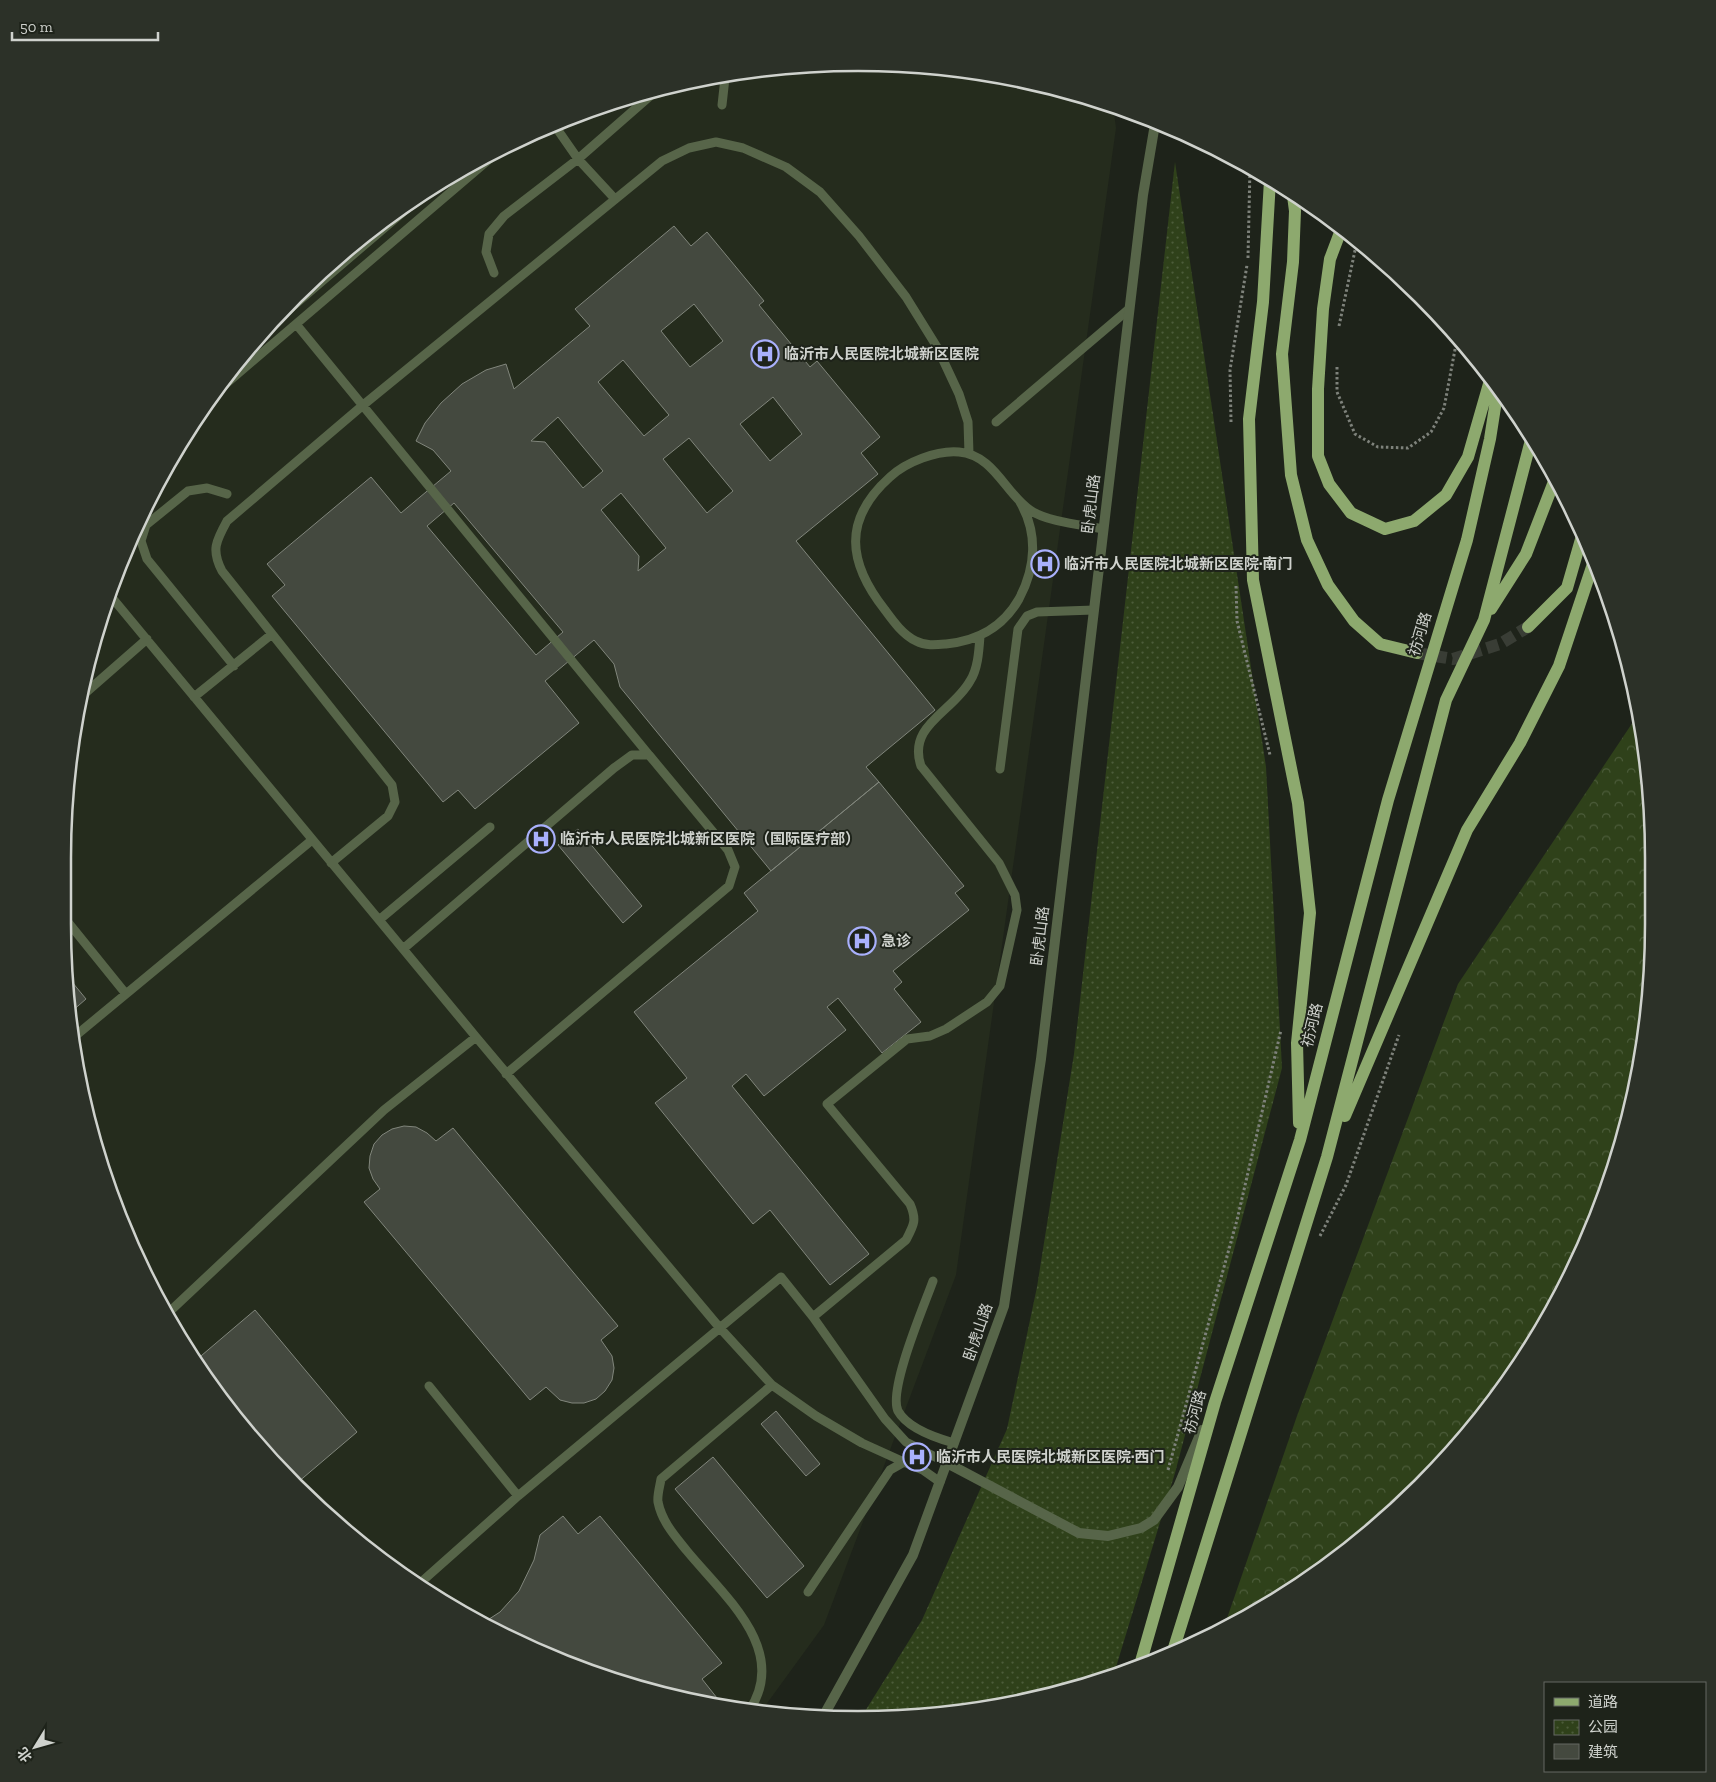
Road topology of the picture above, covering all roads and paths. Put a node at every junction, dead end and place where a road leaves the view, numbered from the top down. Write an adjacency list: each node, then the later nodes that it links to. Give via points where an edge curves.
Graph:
1 (724, 83): 3 (lane)
2 (644, 101): 6 (lane)
3 (722, 105)
4 (1154, 129): 17 (street, 卧虎山路)
5 (558, 131): 6 (lane)
6 (578, 159): 10 (lane); 16 (lane, via 504,216 489,234 486,252)
7 (475, 172): 18 (lane)
8 (1250, 176): 27 (path, via 1247,265 1230,370)
9 (1270, 188): 63 (main road, via 1263,302 1249,419 1253,580 1298,803 1310,913 1298,1043)
10 (615, 198): 25 (lane); 29 (lane, via 662,161 689,148 716,142 743,148 786,167 820,192 859,236 900,289 937,347 968,422)
11 (1294, 203): 44 (main road, via 1293,262 1282,354 1290,475 1308,540 1328,585 1354,621 1380,644)
12 (1339, 236): 23 (main road, via 1330,259 1323,309 1318,456 1329,484 1351,513 1385,528 1414,521 1446,495 1468,457)
13 (1355, 249): 19 (path)
14 (352, 256): 15 (lane)
15 (333, 272)
16 (494, 273)
17 (1129, 309): 26 (lane); 33 (street, 卧虎山路)
18 (296, 324): 22 (lane); 25 (lane)
19 (1338, 336)
20 (1456, 346): 21 (path, via 1444,408 1431,432 1408,448 1378,447 1356,434 1337,392)
21 (1337, 364)
22 (239, 372)
23 (1488, 387)
24 (1496, 399): 63 (main road, 祊河路, via 1467,540 1388,800)
25 (362, 406): 41 (lane, via 227,521 217,540 215,558 222,571); 48 (lane)
26 (996, 422)
27 (1231, 427)
28 (1528, 447): 39 (main road)
29 (969, 454): 32 (lane, via 988,465); 42 (lane, via 942,452 896,471 865,504 856,534 856,555 867,588 899,628 915,641 930,646 962,643)
30 (1551, 487): 39 (main road, via 1526,554)
31 (227, 494): 45 (lane, via 207,488 188,491 146,525 140,541 147,559)
32 (1020, 502): 33 (lane, via 1044,516); 42 (lane, via 1032,532 1033,557 1025,587 1012,611 996,627)
33 (1103, 529): 38 (street, 卧虎山路)
34 (1579, 545): 40 (main road, via 1567,588)
35 (1590, 572): 64 (main road, via 1559,666 1520,743 1467,830)
36 (1236, 582): 49 (path, via 1237,621)
37 (115, 601): 43 (lane)
38 (1094, 610): 50 (lane, via 1037,612 1026,616 1018,629); 73 (street, 卧虎山路, via 1041,1059 1004,1306)
39 (1484, 620): 64 (main road, via 1446,700)
40 (1528, 627)
41 (272, 634): 45 (lane); 53 (lane, via 392,785 395,802 388,816)
42 (980, 636): 68 (lane, via 971,680 958,698 927,727 918,740 916,753 921,766 999,863 1015,894 1017,910 1002,979 987,1002 968,1016 930,1036 907,1039 827,1104 910,1204 915,1216 906,1240)
43 (146, 639): 46 (lane); 47 (lane)
44 (1417, 653)
45 (234, 666): 47 (lane)
46 (90, 689)
47 (194, 697): 52 (lane)
48 (649, 755): 56 (lane, via 632,756 614,768); 62 (lane, via 728,850 735,867 729,886)
49 (1270, 756)
50 (1000, 770)
51 (490, 826): 54 (lane)
52 (312, 840): 53 (lane); 57 (lane)
53 (331, 863): 54 (lane)
54 (379, 920): 56 (lane)
55 (71, 926): 57 (lane)
56 (403, 949): 61 (lane)
57 (126, 994): 60 (lane)
58 (1281, 1027): 76 (path, via 1237,1220)
59 (1401, 1030): 65 (path, via 1346,1185)
60 (79, 1033)
61 (476, 1037): 62 (lane); 67 (lane, via 384,1110)
62 (506, 1074): 69 (lane)
63 (1300, 1140): 72 (main road, 祊河路)
64 (1327, 1157): 81 (main road)
65 (1316, 1245)
66 (933, 1282): 73 (lane, via 896,1386 898,1410 914,1427)
67 (172, 1309)
68 (813, 1317): 69 (lane, via 782,1277); 75 (lane, via 885,1419 906,1442)
69 (719, 1327): 70 (lane); 78 (lane)
70 (772, 1385): 74 (lane, via 839,1429); 83 (lane, via 661,1479 658,1501 666,1525 754,1634 762,1657 763,1680)
71 (428, 1386): 78 (lane)
72 (1215, 1402): 75 (street, via 1178,1487 1154,1520 1141,1528 1108,1536 1079,1533); 82 (main road, 祊河路)
73 (954, 1443): 75 (street, 卧虎山路)
74 (904, 1462): 77 (lane); 80 (lane, via 890,1470)
75 (947, 1463): 77 (street, 卧虎山路)
76 (1167, 1473)
77 (940, 1482): 84 (street, 卧虎山路, via 913,1555)
78 (518, 1496): 79 (lane)
79 (424, 1580)
80 (808, 1592)
81 (1175, 1644)
82 (1142, 1657)
83 (752, 1704)
84 (827, 1710)

